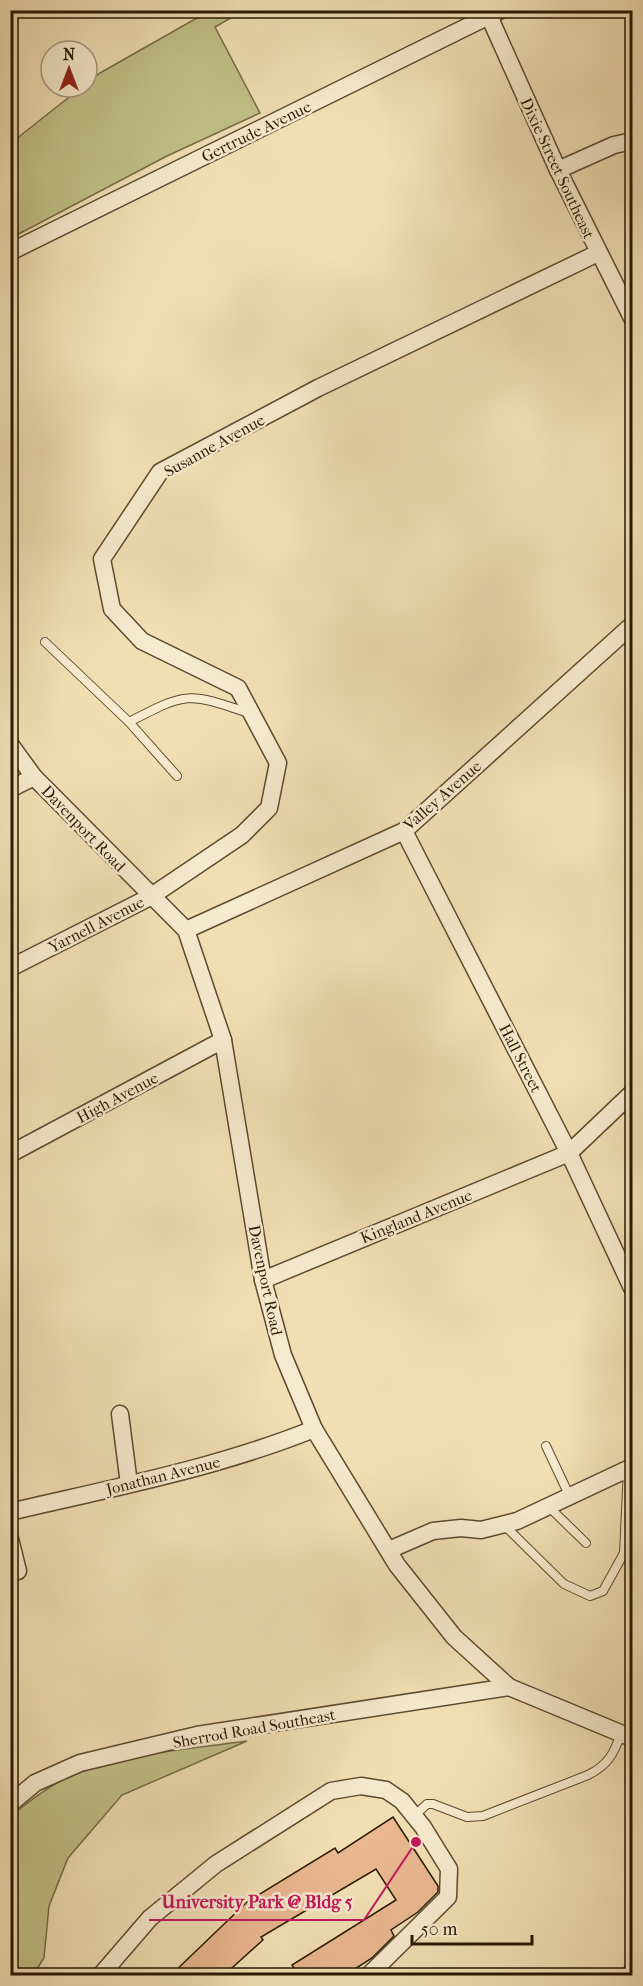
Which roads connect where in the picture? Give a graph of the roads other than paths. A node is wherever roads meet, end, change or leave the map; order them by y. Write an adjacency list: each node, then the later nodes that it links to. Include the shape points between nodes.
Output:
1 (495, 14): 3 (street, Dixie Street Southeast); 4 (street, Gertrude Avenue)
2 (633, 141): 3 (street, via 614,145)
3 (558, 170): 5 (street, Dixie Street Southeast)
4 (10, 252)
5 (598, 253): 6 (street, Dixie Street Southeast); 9 (street, Susanne Avenue, via 318,388 160,472 102,559 112,609 142,641 238,688)
6 (633, 318)
7 (633, 625): 15 (street, Valley Avenue)
8 (45, 642): 10 (lane)
9 (252, 714): 10 (lane, via 202,696 173,699); 16 (street, Susanne Avenue, via 278,763 269,808 242,835)
10 (129, 722): 12 (lane)
11 (10, 744): 13 (street, Davenport Road)
12 (177, 776)
13 (34, 777): 14 (street); 16 (street, Davenport Road)
14 (10, 789)
15 (404, 831): 17 (street, Valley Avenue); 21 (street, Hall Street)
16 (150, 897): 17 (street, Davenport Road); 18 (street, Yarnell Avenue)
17 (186, 930): 19 (street, Davenport Road)
18 (10, 968)
19 (223, 1040): 22 (street, High Avenue); 23 (street, Davenport Road)
20 (633, 1093): 21 (street)
21 (569, 1153): 23 (street, Kingland Avenue); 24 (street, Hall Street)
22 (10, 1154)
23 (263, 1280): 26 (street, Davenport Road, via 283,1355)
24 (633, 1288)
25 (120, 1414): 29 (street)
26 (314, 1429): 29 (street, Jonathan Avenue, via 277,1444); 36 (street, Davenport Road)
27 (546, 1446): 30 (lane)
28 (630, 1468): 30 (street); 33 (lane, via 624,1553 603,1591 590,1596 564,1584)
29 (129, 1484): 32 (street, Jonathan Avenue)
30 (570, 1497): 31 (street)
31 (549, 1507): 33 (street); 35 (lane)
32 (10, 1512)
33 (504, 1525): 36 (street, via 481,1530 433,1530)
34 (10, 1539): 37 (street)
35 (586, 1543)
36 (389, 1550): 38 (street, Davenport Road, via 454,1637)
37 (18, 1570)
38 (509, 1688): 39 (street, Davenport Road); 40 (street, Sherrod Road Southeast, via 197,1735 80,1763 35,1783)
39 (627, 1736): 41 (lane, via 603,1768 483,1816 467,1817 427,1804)
40 (10, 1803)
41 (414, 1816): 43 (street, via 386,1790 361,1786 331,1791 216,1864 150,1917); 44 (street, via 448,1869 448,1898)
42 (633, 1972): 45 (street)
43 (100, 1976)
44 (368, 1976)
45 (628, 1976)

